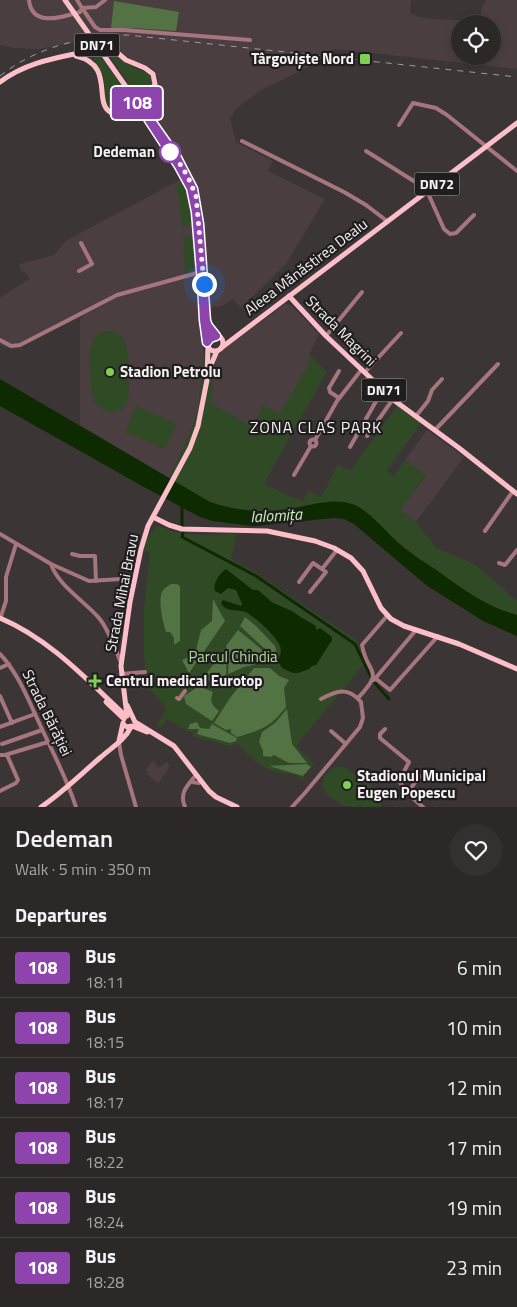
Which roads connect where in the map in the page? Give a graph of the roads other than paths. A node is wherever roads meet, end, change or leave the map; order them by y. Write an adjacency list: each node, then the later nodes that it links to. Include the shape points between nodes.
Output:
1 (29, 0): 5 (street, via 34,13 46,19 80,12)
2 (65, 0): 13 (main road, DN71, bridge)
3 (77, 0): 5 (street)
4 (105, 0): 5 (street, via 96,7)
5 (82, 8): 6 (street, via 94,27 100,30)
6 (250, 40)
7 (97, 50): 8 (main road); 10 (main road); 12 (main road, via 116,50 126,60 152,72 155,82)
8 (86, 52): 9 (main road); 10 (main road); 11 (main road, via 34,63)
9 (76, 56): 10 (main road); 11 (main road, via 35,65)
10 (91, 61): 15 (main road, via 101,79 104,106 113,113)
11 (0, 84)
12 (150, 94): 13 (main road); 14 (main road)
13 (132, 95): 14 (main road); 15 (main road, via 132,105)
14 (144, 112): 15 (main road); 27 (main road, via 191,188); 32 (main road, via 181,164 194,192 207,324)
15 (125, 113)
16 (517, 123): 19 (main road, Aleea Mănăstirea Dealu / DN72)
17 (399, 125): 19 (street, via 413,103 417,103 439,109)
18 (242, 141): 24 (street, Aleea Mănăstirea Dealu, via 344,192)
19 (486, 146): 21 (street); 22 (main road, Aleea Mănăstirea Dealu / DN72)
20 (366, 151): 22 (street)
21 (517, 171)
22 (428, 191): 23 (street, via 444,229 450,234 456,233); 24 (main road, Aleea Mănăstirea Dealu / DN72)
23 (474, 215)
24 (387, 221): 29 (main road, Aleea Mănăstirea Dealu / DN72)
25 (81, 243): 26 (street, via 92,264)
26 (80, 270)
27 (201, 272): 34 (street, via 117,295 20,345 11,346); 35 (main road, via 203,318)
28 (362, 292): 33 (street)
29 (289, 296): 30 (main road, Aleea Mănăstirea Dealu); 33 (main road, Strada Magrini / DN71)
30 (239, 333): 32 (main road, Aleea Mănăstirea Dealu); 36 (main road, Aleea Mănăstirea Dealu)
31 (401, 333): 39 (street)
32 (217, 336): 35 (main road, via 210,338); 36 (main road, via 222,341)
33 (326, 336): 39 (main road, Strada Magrini / DN71)
34 (0, 340)
35 (208, 343): 36 (main road, via 210,349); 41 (main road)
36 (219, 349): 41 (main road)
37 (498, 364): 46 (street)
38 (339, 371): 43 (street, via 329,388)
39 (364, 371): 42 (main road, Strada Magrini / DN71); 43 (street)
40 (442, 379): 45 (street)
41 (207, 380): 51 (main road, via 190,448)
42 (383, 389): 44 (main road, Strada Magrini / DN71); 48 (street)
43 (339, 398): 49 (street, via 315,440 316,444 311,446)
44 (393, 399): 45 (main road, Strada Magrini / DN71); 47 (street)
45 (416, 416): 46 (main road, Strada Magrini / DN71)
46 (435, 430): 50 (main road, Strada Magrini / DN71)
47 (367, 436)
48 (350, 447)
49 (294, 475)
50 (515, 492): 52 (street)
51 (155, 518): 55 (main road, via 192,530 276,532); 66 (main road, Strada Mihai Bravu, via 148,526 141,549)
52 (485, 531)
53 (0, 534): 54 (street)
54 (16, 544): 59 (street); 61 (street)
55 (338, 550): 60 (street); 67 (main road, via 363,571)
56 (517, 550): 58 (street, via 504,565)
57 (72, 554): 63 (street, via 95,556)
58 (500, 562)
59 (51, 564): 63 (street); 72 (street, via 69,590 101,620)
60 (322, 569): 64 (street, via 313,563); 65 (street, via 326,572)
61 (6, 577): 62 (street); 68 (street, via 6,600)
62 (0, 581)
63 (96, 581): 66 (street, via 121,579)
64 (299, 582)
65 (310, 592)
66 (130, 602): 72 (main road, Strada Mihai Bravu)
67 (387, 616): 69 (main road); 78 (street, via 362,645)
68 (0, 619): 85 (main road, via 48,645)
69 (416, 630): 70 (main road); 78 (street)
70 (438, 636): 75 (main road); 78 (street, via 392,689 388,690)
71 (0, 654): 73 (street, Strada Bărăției)
72 (121, 657): 77 (main road, Strada Mihai Bravu)
73 (9, 664): 74 (street); 86 (street, Strada Bărăției)
74 (0, 668)
75 (517, 669)
76 (145, 672): 77 (street)
77 (121, 674): 84 (main road, Strada Mihai Bravu)
78 (374, 680): 82 (street)
79 (184, 691): 81 (street)
80 (0, 696): 88 (street)
81 (177, 698)
82 (358, 698): 83 (street, via 338,691); 96 (street, via 363,707 363,721)
83 (321, 699)
84 (126, 703): 85 (main road); 87 (main road, Strada Mihai Bravu)
85 (115, 708): 87 (main road)
86 (35, 714): 88 (street); 91 (street, Strada Bărăției)
87 (129, 721): 93 (main road); 102 (main road, via 176,751); 102 (main road, via 174,746)
88 (12, 723): 89 (street)
89 (0, 727)
90 (385, 729): 105 (street, via 380,738 409,762 399,780)
91 (42, 730): 94 (street, Strada Bărăției); 95 (street)
92 (331, 731): 96 (street)
93 (119, 741): 97 (main road); 100 (street)
94 (48, 742): 99 (street); 103 (street, Strada Bărăției)
95 (2, 744)
96 (346, 744): 112 (street)
97 (113, 747): 100 (street); 103 (main road)
98 (0, 755): 99 (street)
99 (7, 755): 104 (street, via 18,780)
100 (121, 755): 108 (street)
101 (420, 776): 105 (street)
102 (194, 778): 109 (street, via 182,797); 110 (main road, via 213,796); 111 (main road)
103 (69, 785): 106 (main road); 107 (street, Strada Bărăției)
104 (0, 791)
105 (407, 792): 113 (street)
106 (41, 807)
107 (76, 807)
108 (136, 807)
109 (185, 807)
110 (233, 807)
111 (237, 807)
112 (292, 807)
113 (423, 807)

